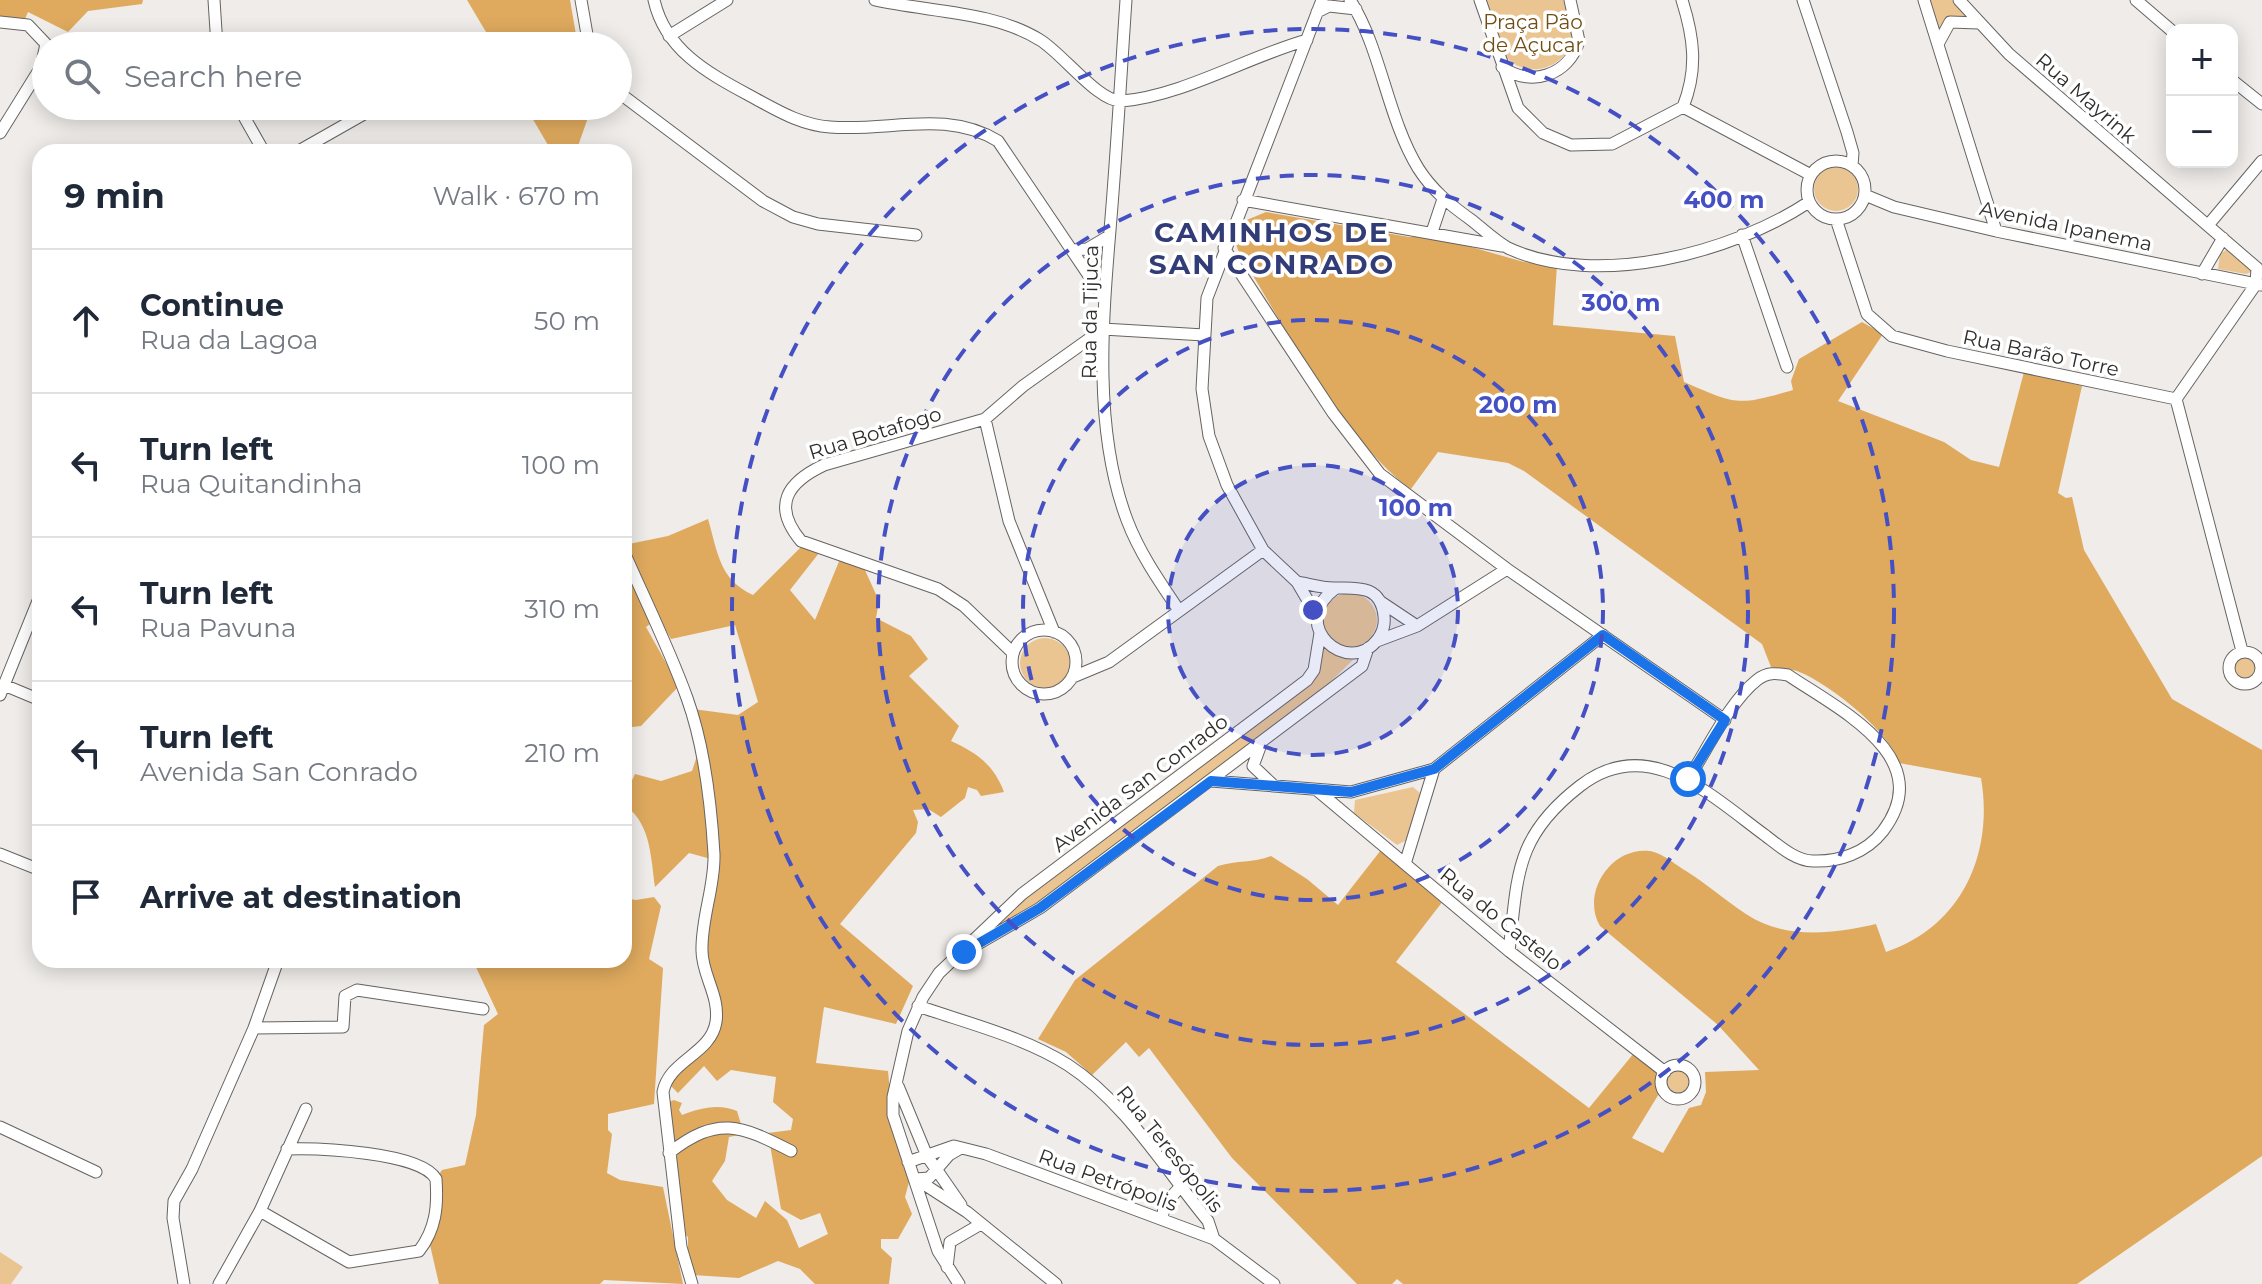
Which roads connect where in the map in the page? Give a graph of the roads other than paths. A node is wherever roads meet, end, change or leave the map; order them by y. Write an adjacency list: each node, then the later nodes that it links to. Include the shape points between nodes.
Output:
1 (214, 0): 21 (street)
2 (581, 0): 22 (street)
3 (654, 0): 23 (street)
4 (727, 0): 23 (street)
5 (875, 0): 14 (street)
6 (1126, 0): 29 (street, Rua da Tijuca)
7 (1480, 0): 26 (street)
8 (1570, 0): 26 (street, via 1579,41 1566,65 1537,78)
9 (1682, 0): 32 (street, via 1692,31 1694,67)
10 (1803, 0): 39 (street, via 1847,132)
11 (1924, 0): 25 (street)
12 (1959, 0): 18 (street, Rua Mayrink)
13 (2136, 0): 19 (street)
14 (897, 2): 29 (street, via 1015,28 1040,39 1099,93)
15 (1353, 5): 16 (street); 42 (street, via 1407,147)
16 (1320, 6): 24 (street)
17 (0, 22): 20 (street, via 28,25)
18 (1979, 23): 25 (street, via 1950,22); 47 (street, Rua Mayrink)
19 (2166, 26)
20 (35, 32)
21 (216, 32)
22 (587, 32)
23 (669, 36): 57 (street, via 700,68 795,120 859,128 949,123 977,128 998,141)
24 (1307, 40): 29 (street, via 1174,89); 43 (street)
25 (1938, 44): 48 (street)
26 (1502, 67): 32 (street, via 1527,121 1571,145 1612,144)
27 (32, 80): 35 (street)
28 (2238, 85): 31 (street)
29 (1119, 102): 52 (street, Rua da Tijuca)
30 (632, 103): 50 (street, via 763,201 793,217)
31 (2262, 104)
32 (1683, 107): 40 (street)
33 (246, 120): 36 (street)
34 (353, 120): 37 (street)
35 (0, 133)
36 (259, 144)
37 (311, 144)
38 (2262, 161): 47 (street)
39 (1852, 165): 40 (street, via 1834,161); 41 (street, via 1863,178)
40 (1811, 175): 44 (street)
41 (1865, 195): 46 (street, via 1852,215); 48 (street, Avenida Ipanema)
42 (1443, 199): 45 (street); 49 (street)
43 (1243, 200): 49 (street); 56 (street)
44 (1809, 202): 46 (street, via 1820,214); 51 (street, via 1782,220)
45 (1460, 212): 53 (street); 55 (street)
46 (1836, 219): 64 (street, Rua Barão Torre, via 1862,303 1892,336)
47 (2209, 224): 54 (street, Rua Mayrink)
48 (1996, 231): 58 (street, Avenida Ipanema)
49 (1432, 232): 53 (street)
50 (916, 235)
51 (1742, 235): 55 (street, via 1619,267 1547,260); 63 (street)
52 (1109, 236): 57 (street, via 1087,249); 60 (street, Rua da Tijuca)
53 (1450, 236): 55 (street)
54 (2223, 238): 58 (street); 59 (street, Rua Mayrink, via 2257,268)
55 (1507, 247)
56 (1224, 248): 62 (street, via 1207,298); 67 (street, via 1333,413 1380,474)
57 (1073, 250): 60 (street)
58 (2202, 274): 59 (street, Avenida Ipanema)
59 (2259, 285): 64 (street)
60 (1104, 298): 61 (street, Rua da Tijuca)
61 (1103, 329): 62 (street); 65 (street, Rua Botafogo); 72 (street, Rua da Tijuca, via 1117,484 1143,553)
62 (1204, 335): 66 (street, via 1202,389 1209,436 1227,485)
63 (1787, 367)
64 (2176, 399): 80 (street)
65 (985, 419): 76 (street, via 1009,521); 81 (street, Rua Botafogo, via 824,465 800,476 787,492 785,507 790,528 801,541 938,589)
66 (1263, 550): 69 (street); 72 (street)
67 (1507, 569): 75 (street); 78 (street)
68 (632, 571): 109 (street, via 687,700 710,807 714,855 702,955 717,1020 711,1036 665,1082)
69 (1297, 582): 70 (street); 74 (street)
70 (1336, 588): 71 (street, via 1359,586); 74 (street, via 1326,595)
71 (1378, 599): 75 (street); 79 (street, via 1385,620)
72 (1178, 609): 83 (street, via 1109,662)
73 (32, 616): 84 (street)
74 (1317, 616): 77 (street)
75 (1417, 626): 79 (street)
76 (1054, 632): 81 (street, via 1032,632); 83 (street, via 1064,637 1075,655)
77 (1320, 633): 79 (street, via 1335,650 1358,653); 97 (street, Avenida San Conrado, via 1314,670 1307,680 1022,894)
78 (1603, 635): 86 (street); 88 (street)
79 (1372, 644): 87 (street, Avenida San Conrado, via 1362,666)
80 (2242, 651): 82 (street, via 2255,654); 82 (street, via 2230,661 2236,682 2248,684)
81 (1013, 653): 83 (street, via 1013,674 1037,694 1058,692)
82 (2262, 669)
83 (1073, 677)
84 (2, 690): 85 (street)
85 (32, 698)
86 (1725, 720): 89 (street); 89 (street, via 1757,680 1772,673 1788,675 1883,744 1896,766 1893,815 1869,845 1837,861 1808,861 1786,851)
87 (1263, 741): 90 (street, Avenida San Conrado); 91 (street, via 1253,766)
88 (1434, 769): 92 (street, via 1351,792); 94 (street)
89 (1688, 779): 96 (street, via 1623,763 1577,788 1539,825 1523,853)
90 (1211, 781): 91 (street); 97 (street, Avenida San Conrado, via 1040,908)
91 (1276, 786): 92 (street)
92 (1318, 791): 94 (street, Rua do Castelo)
93 (0, 854): 95 (street)
94 (1405, 864): 96 (street, Rua do Castelo)
95 (32, 867)
96 (1509, 951): 102 (street, Rua do Castelo)
97 (964, 952): 99 (street, Avenida San Conrado, via 939,973)
98 (275, 968): 101 (street)
99 (918, 1006): 103 (street, Avenida San Conrado); 115 (street, Rua Teresópolis, via 1007,1037 1070,1067 1112,1104)
100 (483, 1009): 101 (street, via 357,990 345,996 343,1027)
101 (254, 1028): 124 (street, via 172,1208)
102 (1665, 1072)
103 (898, 1086): 110 (street); 111 (street, Avenida San Conrado, via 893,1115)
104 (306, 1109): 107 (street)
105 (0, 1127): 113 (street)
106 (962, 1147): 110 (street); 112 (street); 118 (street, Rua Petrópolis)
107 (287, 1149): 116 (street); 116 (street, via 321,1148 423,1165 436,1179 430,1238 419,1251 349,1262)
108 (791, 1151): 109 (street, via 746,1128 718,1126)
109 (669, 1153): 126 (street, via 681,1247)
110 (927, 1156): 111 (street); 112 (street)
111 (908, 1162): 114 (street, Avenida San Conrado)
112 (937, 1170): 114 (street, via 929,1178); 117 (street)
113 (96, 1172)
114 (916, 1179): 117 (street); 120 (street, Avenida San Conrado)
115 (1180, 1187): 118 (street, via 1165,1204); 121 (street, Rua Teresópolis, via 1208,1221)
116 (260, 1211): 125 (street)
117 (967, 1212): 119 (street)
118 (1162, 1218): 121 (street, Rua Petrópolis)
119 (981, 1224): 122 (street); 128 (street)
120 (933, 1237): 122 (street); 123 (street, Avenida San Conrado)
121 (1214, 1239): 129 (street, Rua Petrópolis)
122 (950, 1242): 123 (street)
123 (946, 1267): 127 (street, Avenida San Conrado)
124 (184, 1284)
125 (219, 1284)
126 (692, 1284)
127 (959, 1284)
128 (1056, 1284)
129 (1274, 1284)

